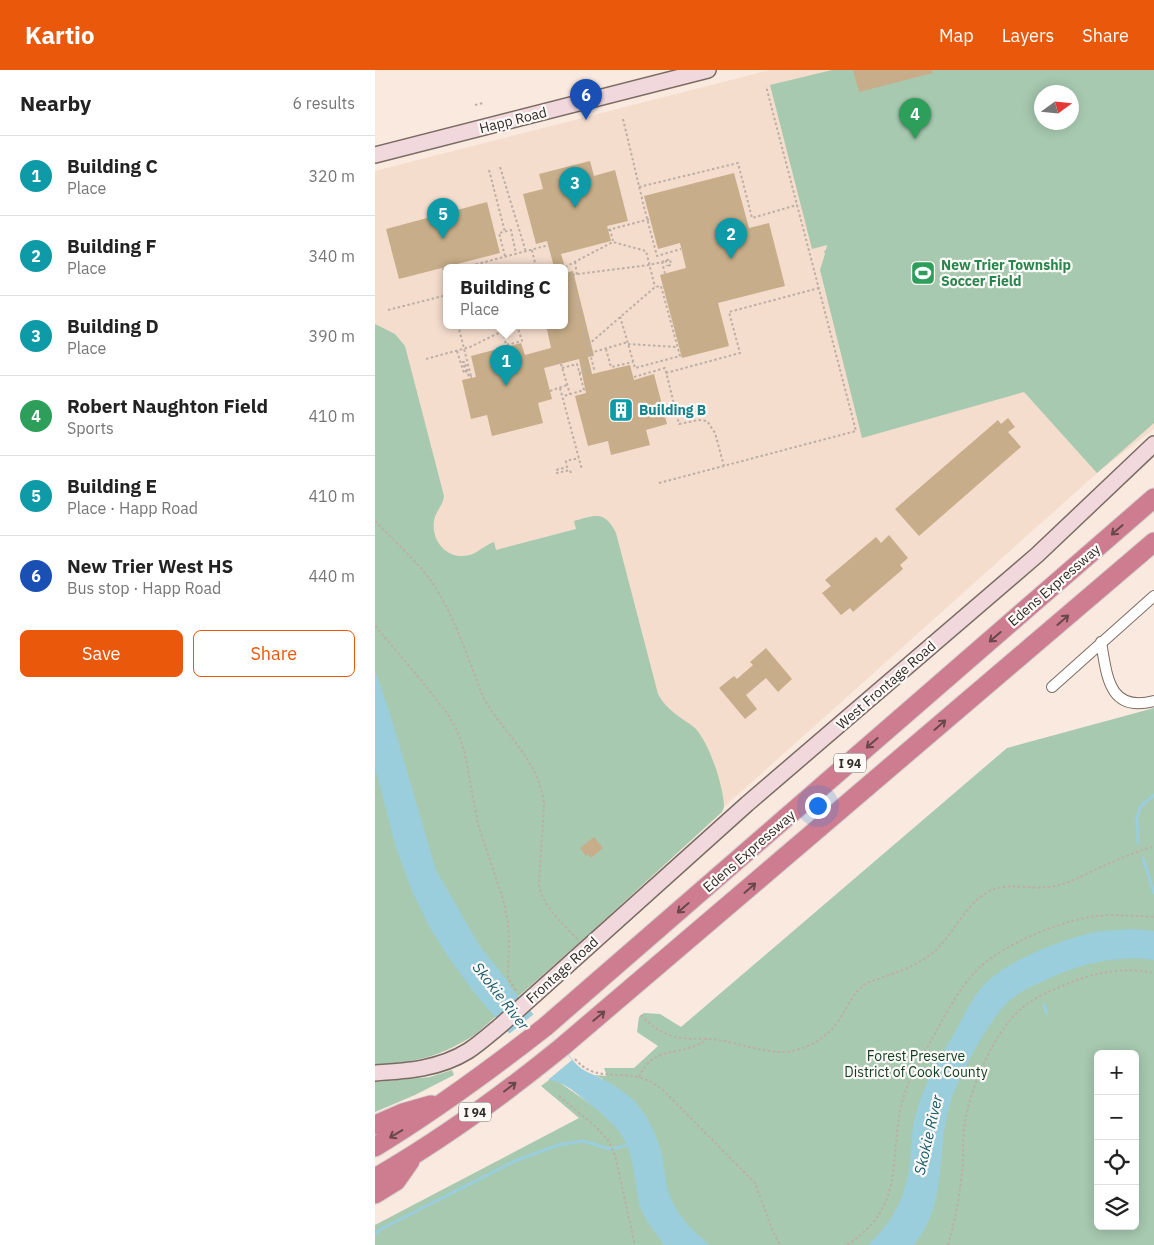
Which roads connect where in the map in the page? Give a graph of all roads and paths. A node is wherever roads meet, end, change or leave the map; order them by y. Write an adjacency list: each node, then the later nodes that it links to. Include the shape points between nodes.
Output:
1 (709, 70): 6 (street, Happ Road)
2 (766, 86): 10 (path)
3 (483, 103): 4 (path)
4 (475, 105)
5 (623, 119): 9 (path)
6 (375, 155)
7 (500, 166): 17 (path)
8 (489, 170): 12 (path)
9 (639, 187): 10 (path, via 737,163 752,218); 11 (path)
10 (797, 205): 30 (path)
11 (649, 219): 13 (path, via 609,230); 19 (path, via 657,256)
12 (505, 232): 18 (path, via 511,230); 20 (path, via 499,233)
13 (613, 242): 21 (path); 25 (path, via 645,251)
14 (549, 246): 16 (path)
15 (681, 249): 19 (path)
16 (532, 250): 17 (path); 24 (path)
17 (526, 252): 18 (path)
18 (516, 254): 20 (path)
19 (664, 254): 22 (path, bridge, via 667,266 671,265 670,259)
20 (505, 257): 23 (path)
21 (575, 262): 26 (path); 27 (path)
22 (661, 262): 25 (path); 28 (path)
23 (478, 264)
24 (535, 264)
25 (649, 265): 27 (path); 29 (path)
26 (568, 266)
27 (577, 274): 38 (path, via 570,275)
28 (665, 274)
29 (655, 287): 33 (path); 39 (path, via 661,286)
30 (819, 288): 49 (path, via 729,312 741,353); 58 (path, via 856,431)
31 (443, 296): 32 (path)
32 (388, 310)
33 (620, 316): 37 (path); 38 (path)
34 (459, 329): 41 (path)
35 (518, 329): 36 (path, via 522,341 507,345)
36 (503, 330): 41 (path)
37 (628, 343): 39 (path); 40 (path); 45 (path)
38 (588, 345): 43 (path)
39 (677, 347): 45 (path, via 679,356 635,368)
40 (605, 348): 43 (path); 45 (path, via 611,367)
41 (464, 349): 42 (path); 42 (path, via 472,377 469,377 465,362 464,373)
42 (457, 351): 44 (path)
43 (590, 353): 48 (path, via 594,369)
44 (426, 359)
45 (633, 362)
46 (561, 364): 47 (path)
47 (562, 368): 48 (path, via 577,364); 51 (path)
48 (579, 373): 54 (path, via 584,390)
49 (666, 373): 50 (path, via 665,368); 58 (path, via 679,424 707,421 715,432)
50 (633, 377)
51 (567, 385): 52 (path); 54 (path)
52 (560, 388): 53 (path); 55 (path)
53 (550, 391)
54 (570, 394): 55 (path)
55 (563, 396): 57 (path)
56 (1154, 444): 72 (street, West Frontage Road, via 1037,555 747,804)
57 (579, 458): 59 (path); 60 (path, via 566,461 567,467 556,470 557,473 570,470)
58 (724, 466): 61 (path)
59 (582, 470)
60 (571, 473)
61 (659, 483)
62 (1154, 498): 82 (highway, Edens Expressway / I 94, one-way to 82, via 545,1027)
63 (375, 521): 73 (path, via 436,589 448,610 486,703 517,743 537,778 544,805 540,893)
64 (1154, 542): 78 (highway, Edens Expressway / I 94, one-way to 64)
65 (1154, 596): 67 (street)
66 (375, 626): 75 (path, via 447,713 457,730 465,754 480,832 508,922 509,978)
67 (1101, 642): 68 (street); 69 (street, via 1113,690 1127,702)
68 (1052, 687)
69 (1154, 702)
70 (1154, 846): 77 (path, via 1062,885 1045,888 1009,886 991,890 972,905 938,949 913,966 861,986 835,1026 825,1036 804,1047 777,1051)
71 (1154, 917): 90 (path, via 1098,916 1058,925 1005,949 978,969 945,1014 907,1087 898,1120 892,1186 887,1202 868,1228)
72 (616, 923): 75 (street, Frontage Road)
73 (577, 939)
74 (1154, 973): 91 (path, via 1121,970 1073,982 1021,1008 1001,1032 977,1078 964,1122 961,1178)
75 (522, 999): 79 (street, Frontage Road, via 501,1025 468,1051 449,1061 428,1068)
76 (641, 1015): 77 (path, via 654,1027 674,1037)
77 (708, 1039): 80 (path, via 695,1047 657,1055 643,1067)
78 (568, 1053): 80 (path, via 580,1066 592,1072); 85 (highway, Edens Expressway / I 94, one-way to 78, via 537,1067)
79 (375, 1074)
80 (639, 1077): 89 (path, via 663,1089 747,1173 759,1192)
81 (559, 1096): 88 (path, via 608,1140 615,1155)
82 (444, 1101): 83 (highway); 84 (highway, Edens Expressway / I 94, one-way to 84)
83 (375, 1125)
84 (375, 1147)
85 (413, 1156): 86 (highway, Edens Expressway / I 94); 87 (highway, via 396,1181)
86 (375, 1178)
87 (375, 1194)
88 (635, 1245)
89 (780, 1245)
90 (847, 1245)
91 (948, 1245)

